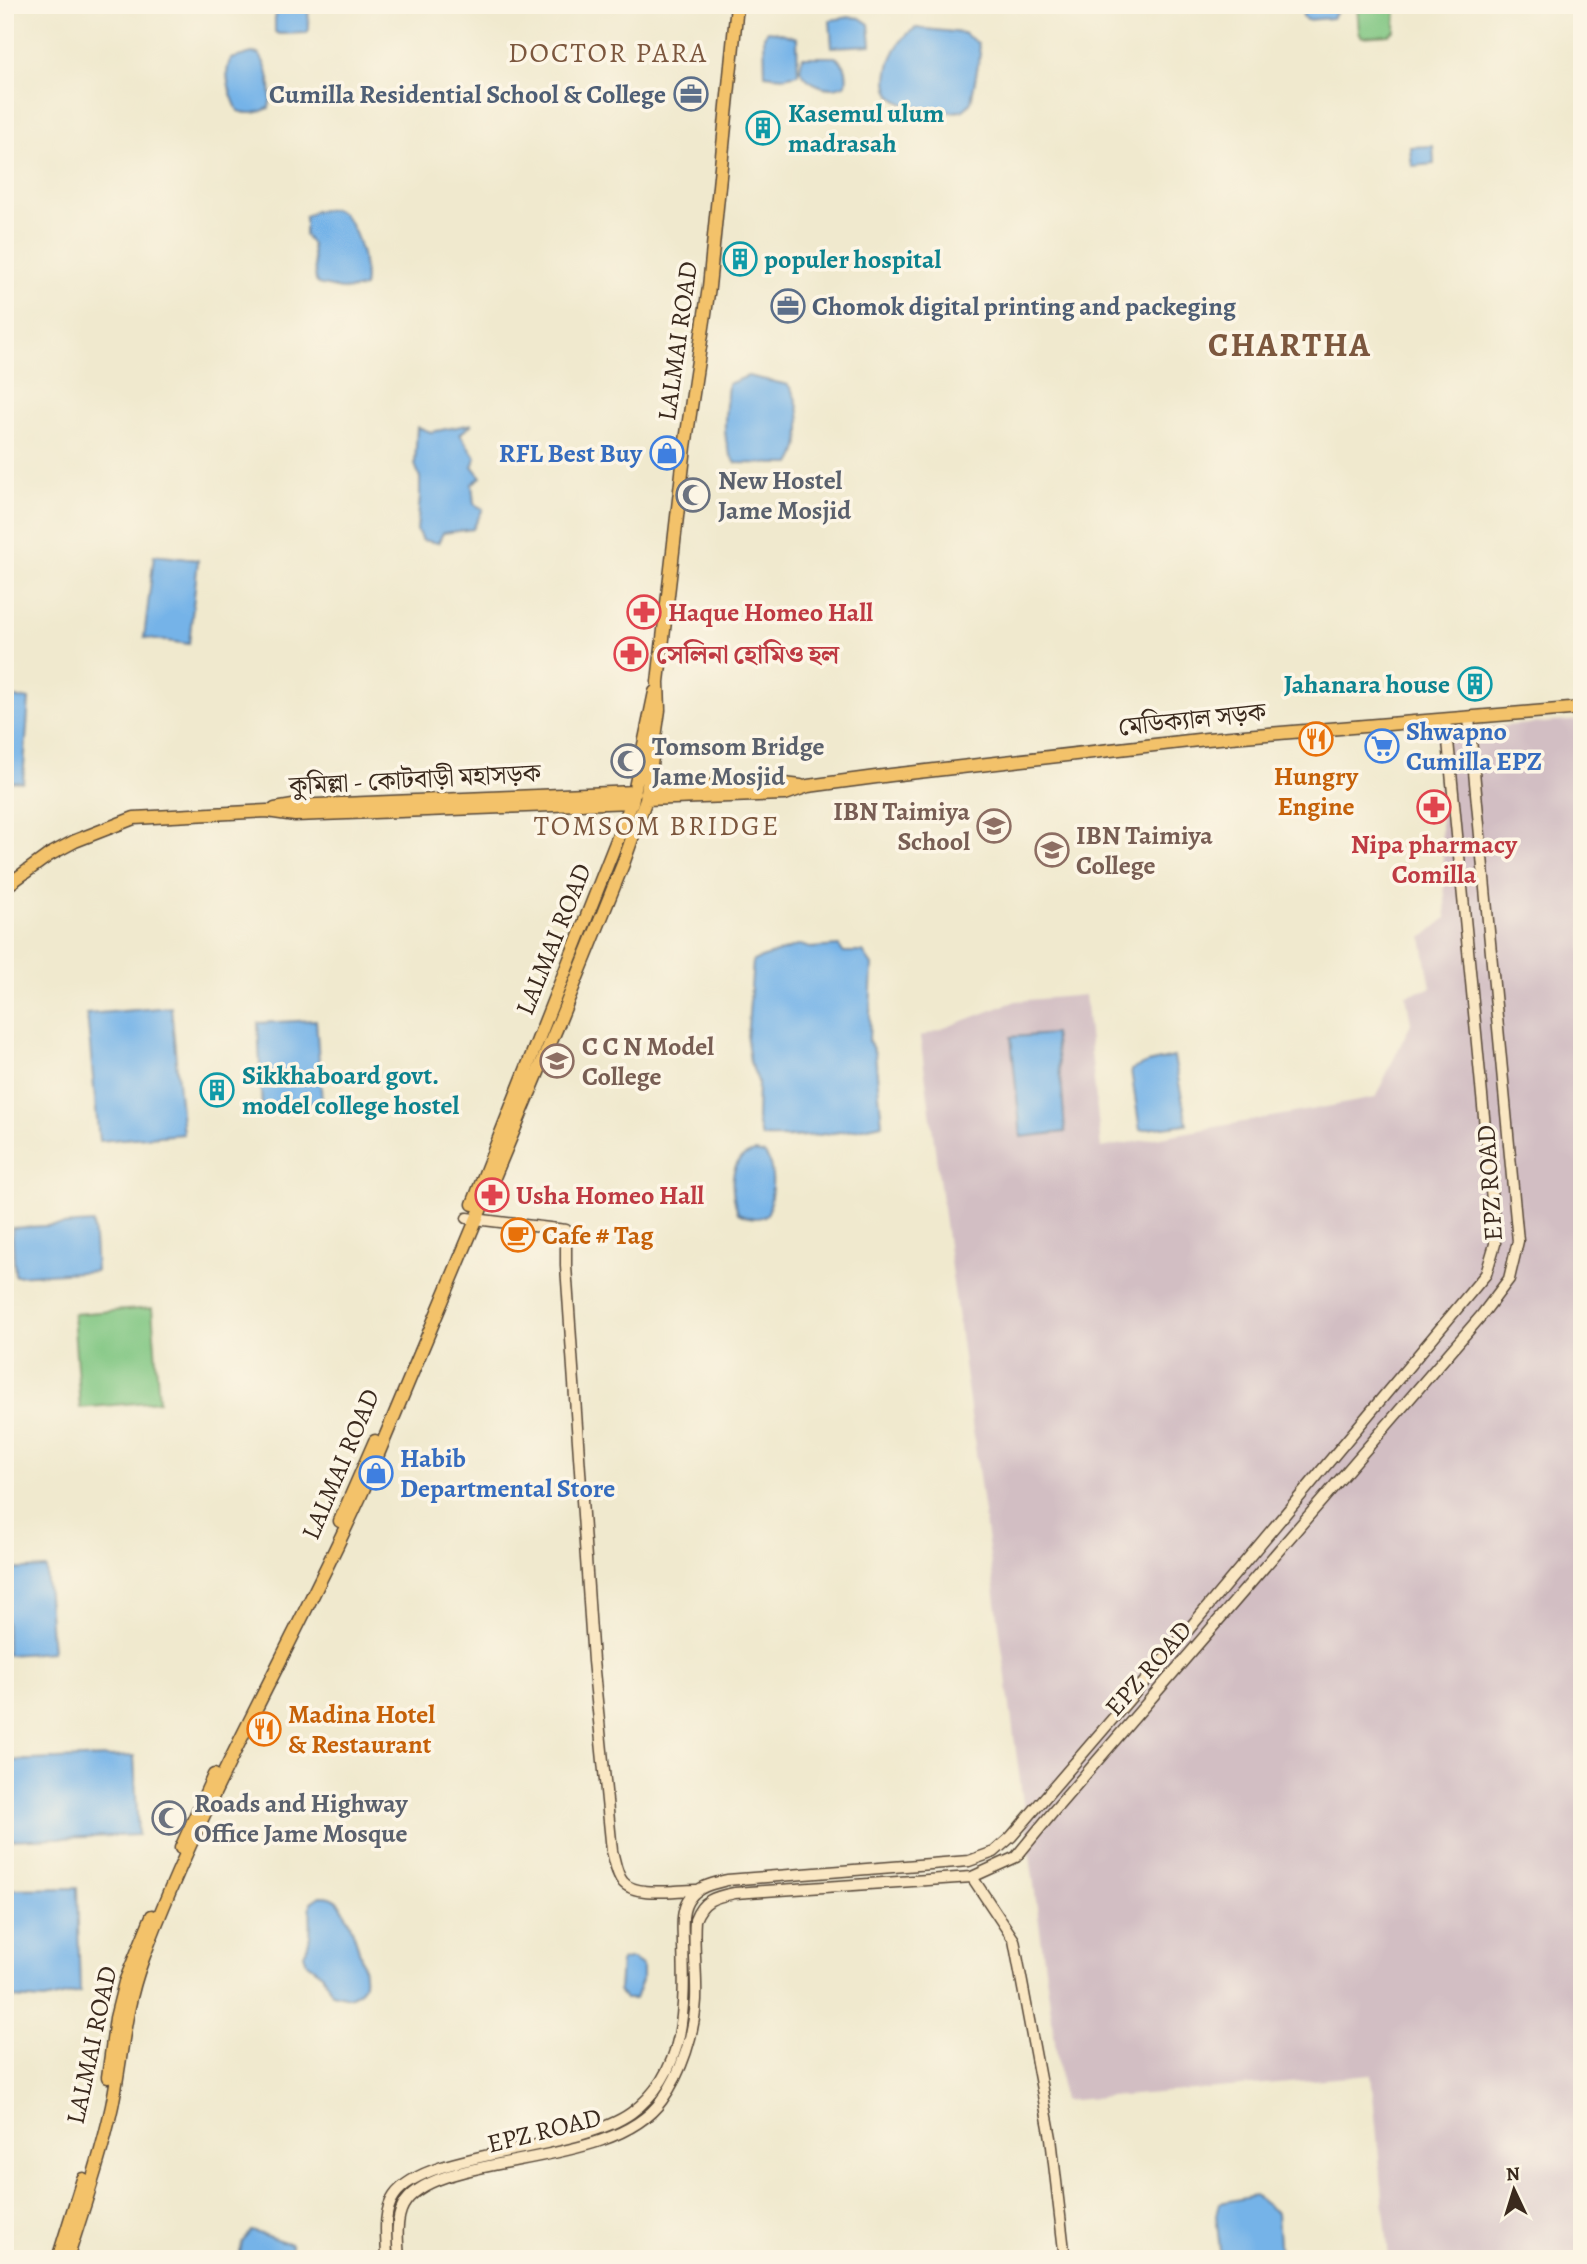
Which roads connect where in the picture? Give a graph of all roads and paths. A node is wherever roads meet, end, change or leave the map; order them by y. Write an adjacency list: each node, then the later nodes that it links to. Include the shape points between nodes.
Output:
1 (737, 5): 5 (main road, LALMAI ROAD, via 709,287)
2 (1582, 708): 3 (main road, মেডিক্যাল সড়ক)
3 (1469, 718): 4 (main road, মেডিক্যাল সড়ক); 9 (main road, EPZ ROAD, via 1518,1241 1509,1279 1021,1852)
4 (1446, 720): 5 (main road, মেডিক্যাল সড়ক, via 1208,739 891,775 808,786 785,794); 10 (main road, EPZ ROAD, via 1494,1221 1495,1244 1486,1274 1158,1666 994,1852 969,1861 727,1880)
5 (640, 795): 6 (main road, কুমিল্লা - কোটবাড়ী মহাসড়ক, via 295,815 268,811 134,818 75,841); 7 (main road, LALMAI ROAD)
6 (5, 887)
7 (471, 1219): 8 (main road, LALMAI ROAD); 10 (main road, via 566,1230 586,1578 612,1851 624,1884 635,1890)
8 (295, 1623): 11 (main road, LALMAI ROAD, via 195,1814 138,1947 116,2018 104,2104); 12 (main road, LALMAI ROAD, via 142,1960 128,2000 112,2106)
9 (971, 1878): 14 (main road, EPZ ROAD, via 735,1892 713,1898 699,1908 695,1920 696,2001 689,2040 671,2084 651,2113 617,2136 451,2176 411,2195 399,2219); 15 (main road, via 1014,1940 1051,2138)
10 (699, 1890): 13 (main road, EPZ ROAD, via 689,1898 683,1923 682,2025 674,2056 648,2100 608,2127 586,2135 438,2169 403,2186 390,2205)
11 (58, 2259)
12 (67, 2259)
13 (387, 2259)
14 (399, 2259)
15 (1065, 2259)

